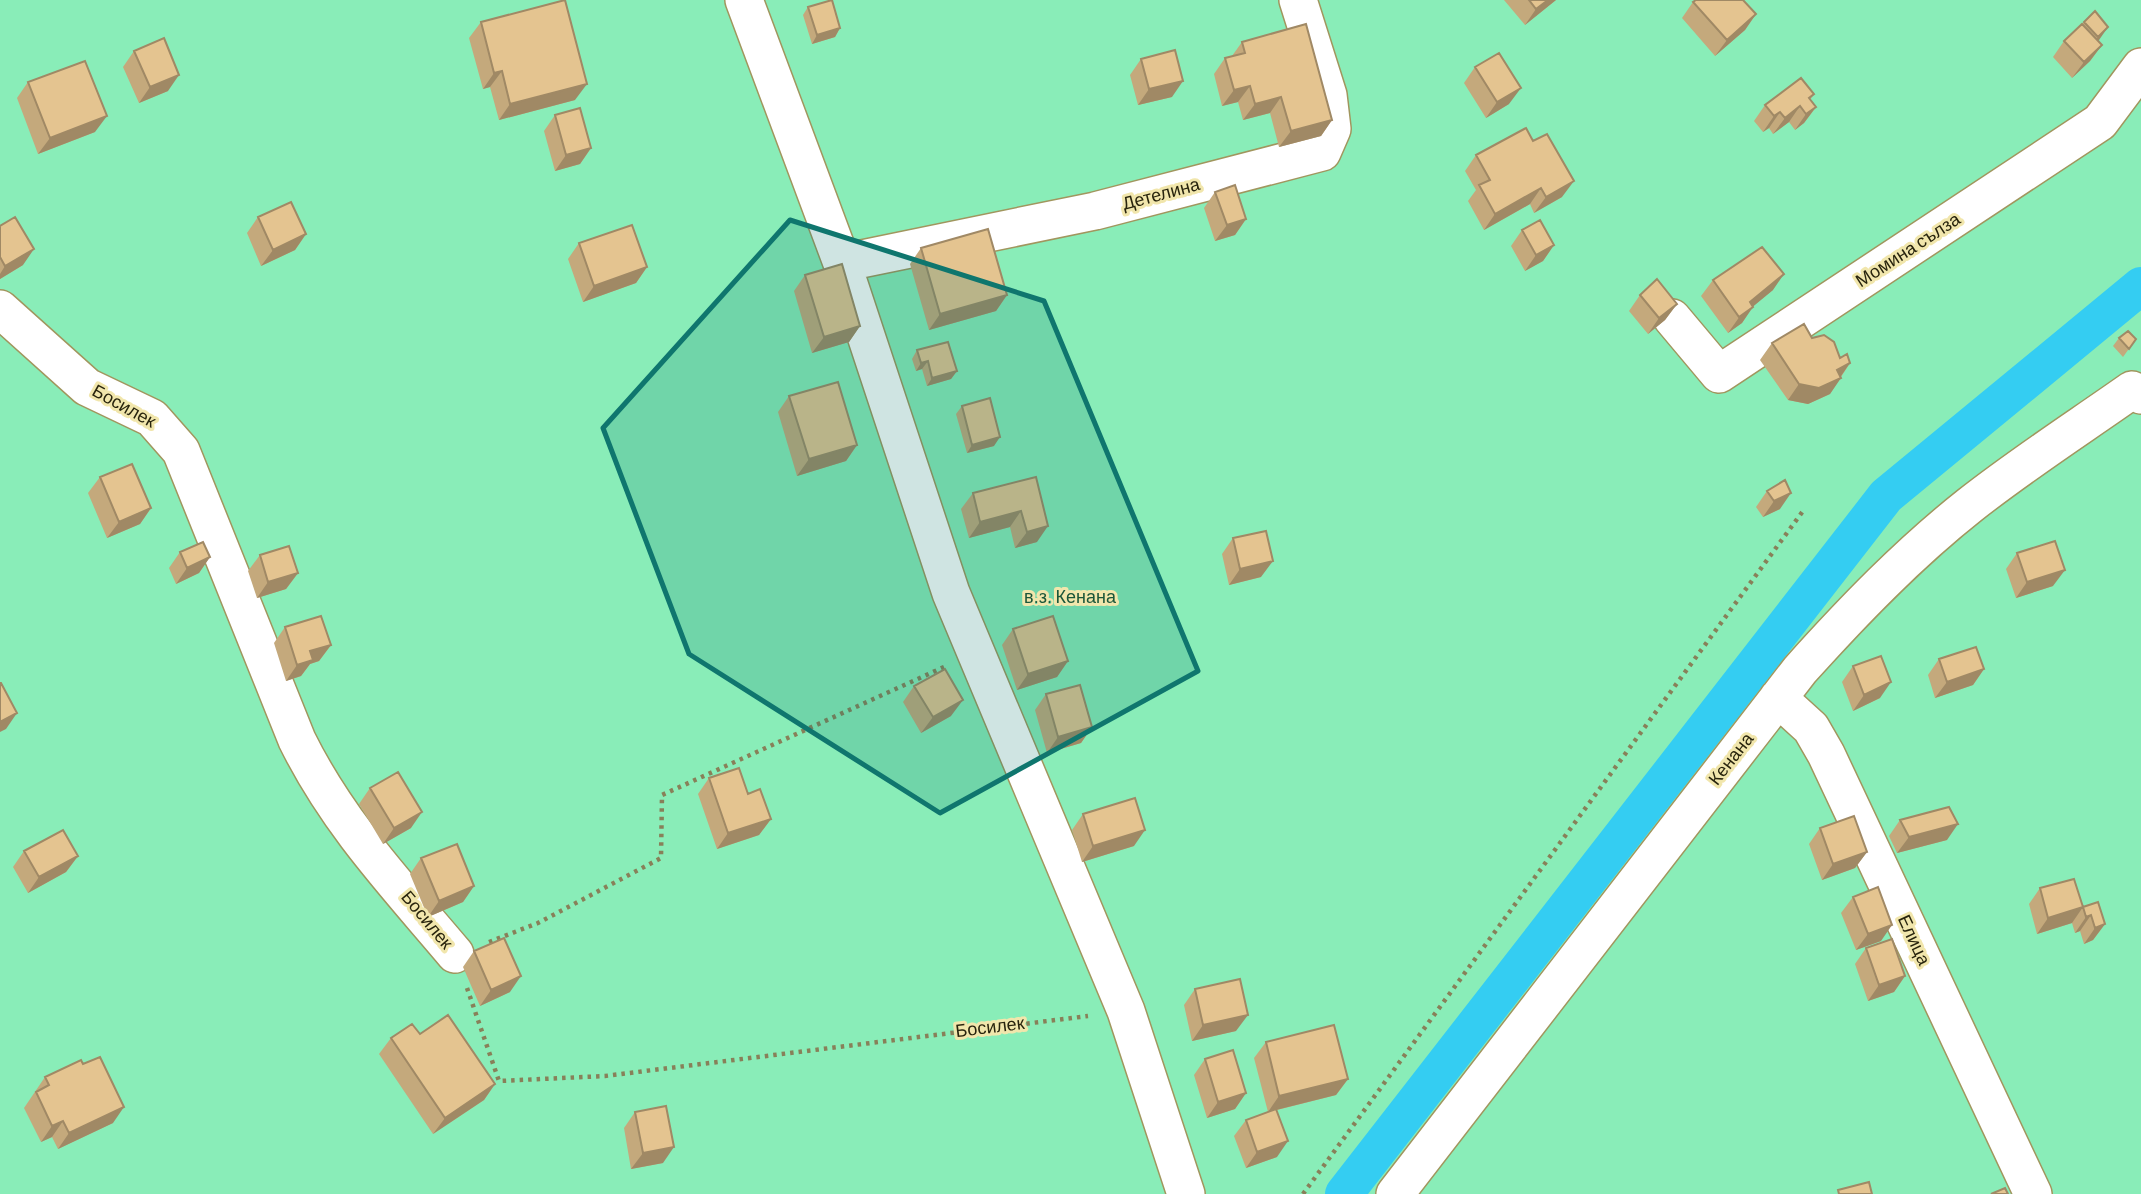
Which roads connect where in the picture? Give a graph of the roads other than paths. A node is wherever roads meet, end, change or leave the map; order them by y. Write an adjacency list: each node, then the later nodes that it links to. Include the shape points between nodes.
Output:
1 (744, 0): 4 (street)
2 (1298, 0): 4 (street, Детелина, via 1328,95 1332,129 1322,152 1095,211)
3 (2141, 67): 6 (street, Момина сълза, via 2100,122 1719,374)
4 (842, 264): 10 (street, via 951,593 1126,1011)
5 (0, 309): 9 (street, Босилек, via 88,387 152,418 181,451 317,780 338,814)
6 (1672, 318)
7 (2136, 393): 8 (street, Кенана, via 1970,505 1924,544 1849,617)
8 (1778, 698): 11 (street, Кенана); 12 (street, Елица, via 1811,728 1826,754)
9 (455, 954)
10 (1186, 1194)
11 (1395, 1194)
12 (2033, 1194)

